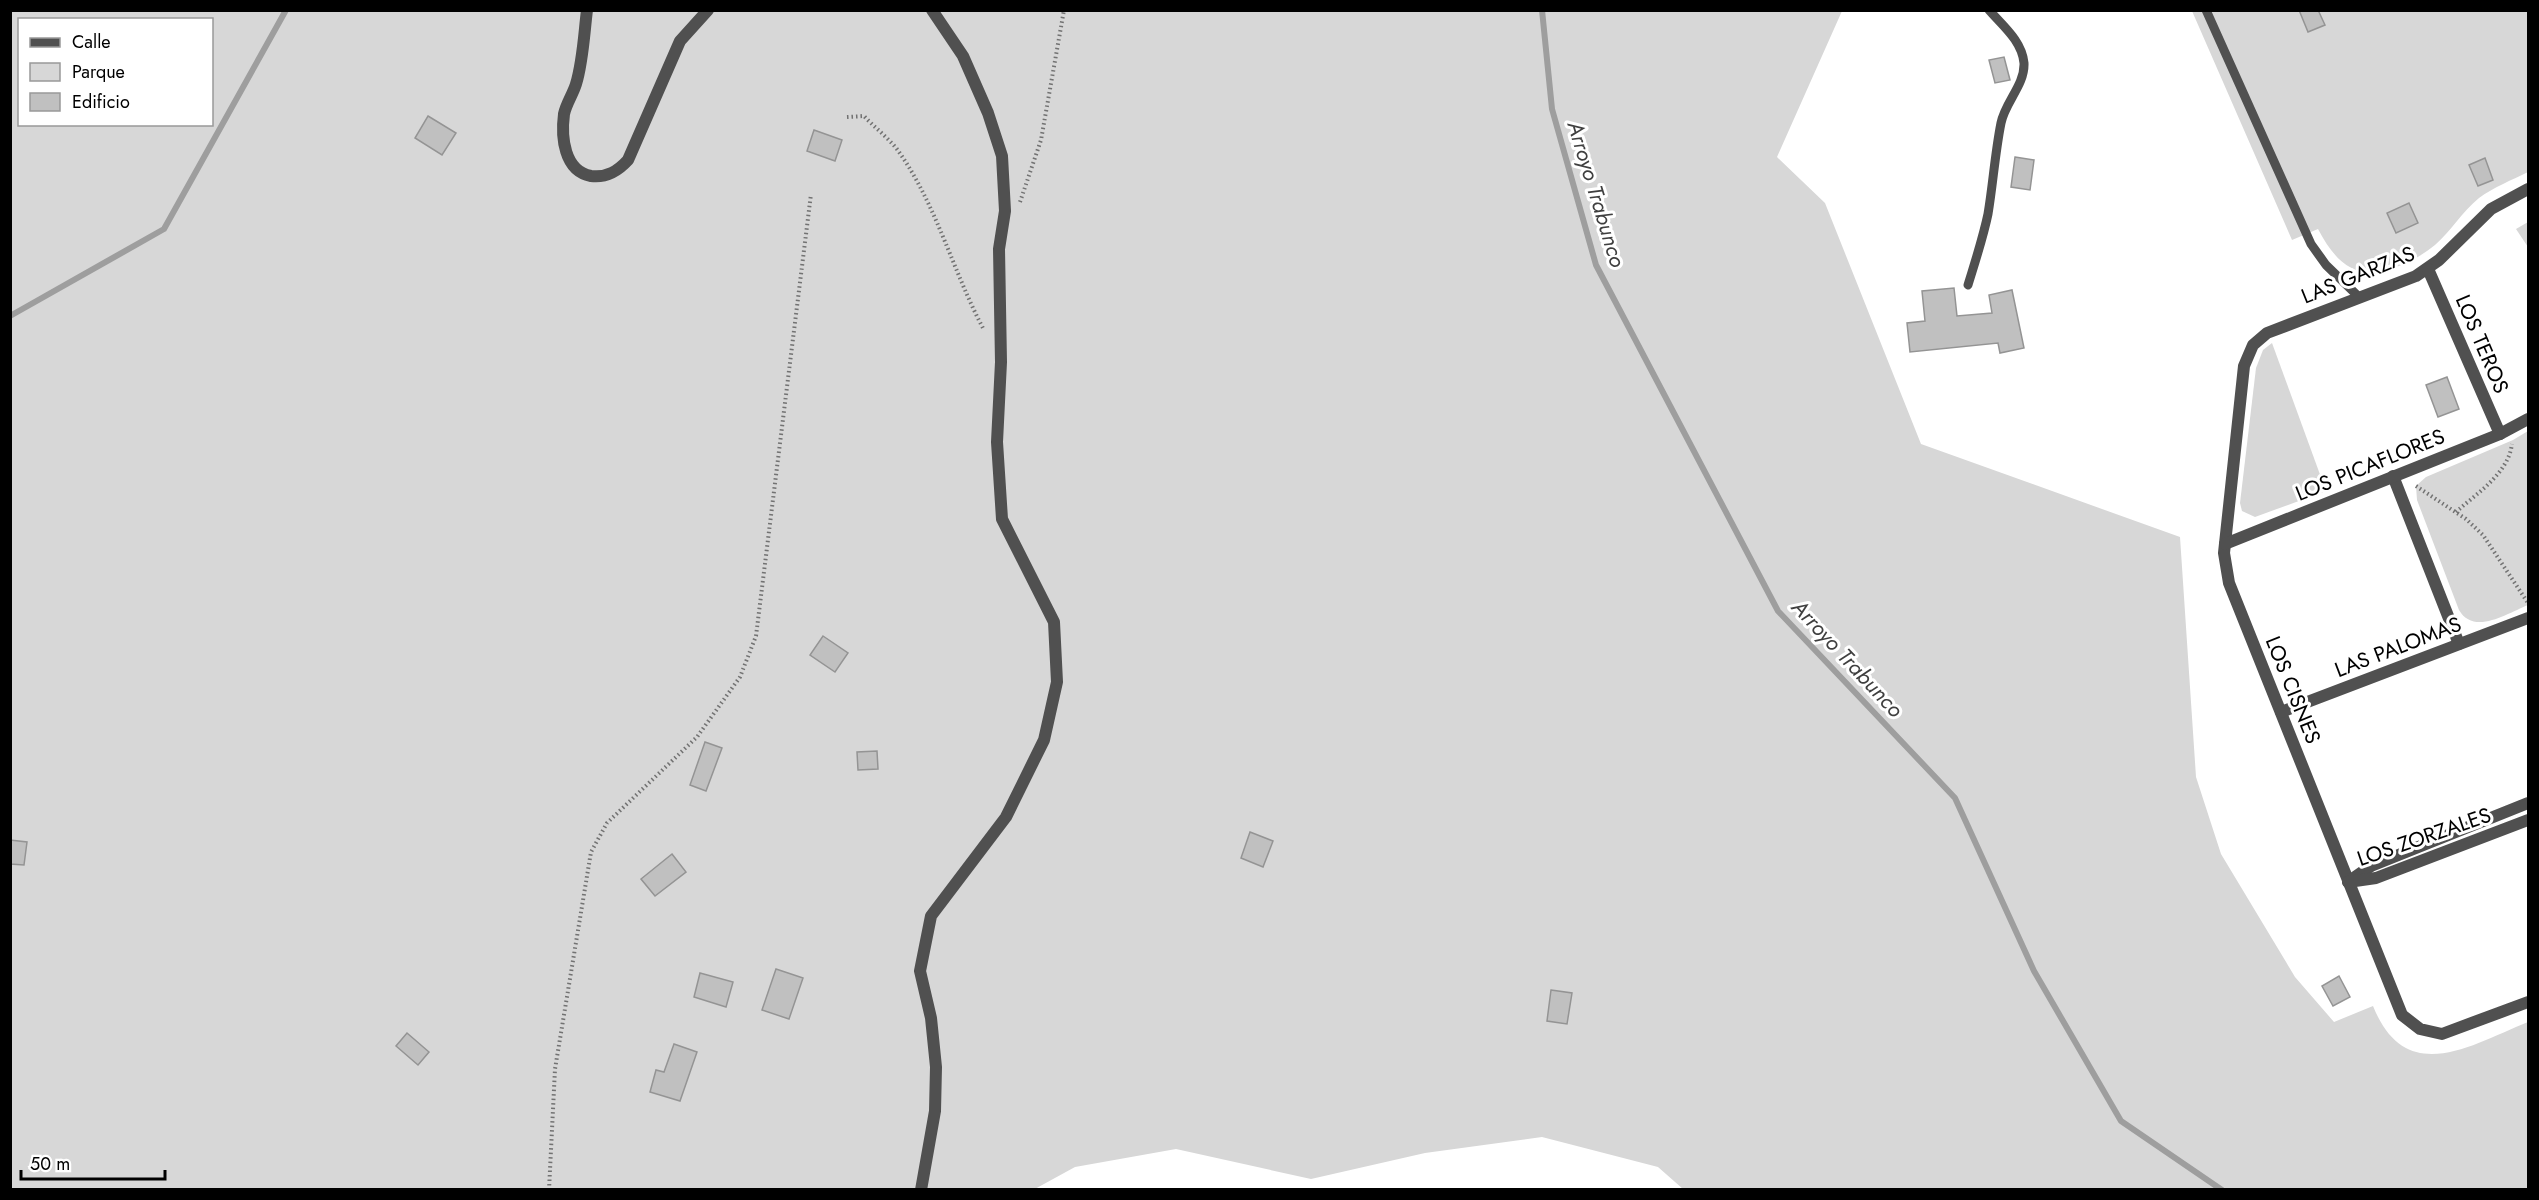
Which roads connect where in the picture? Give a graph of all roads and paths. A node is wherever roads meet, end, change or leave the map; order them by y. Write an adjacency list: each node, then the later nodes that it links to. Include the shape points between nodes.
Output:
1 (587, 10): 2 (street, via 576,84 564,113 564,142 571,163 579,171 600,177 611,174 627,160 680,41)
2 (708, 10)
3 (932, 10): 32 (street, via 963,56 1002,156 1005,211 999,249 1001,362 997,442 1002,519 1054,622 1057,682 1044,740 1006,817 931,916 920,971 931,1018 935,1111)
4 (1064, 10): 10 (path, via 1041,140)
5 (1989, 10): 12 (lane, via 2018,44 2024,71 2001,123 1985,229)
6 (2206, 10): 13 (lane, via 2311,244 2326,265)
7 (847, 117): 14 (path, via 864,116 898,150 921,186 959,279)
8 (2529, 189): 11 (street, LAS GARZAS, via 2481,217)
9 (811, 194): 31 (path, via 756,636 740,677 697,736 607,823 591,852 555,1069)
10 (1016, 211)
11 (2428, 269): 13 (street, LAS GARZAS); 17 (street, LOS TEROS)
12 (1968, 285)
13 (2360, 298): 15 (street, LAS GARZAS, via 2275,329)
14 (987, 334)
15 (2253, 345): 22 (street, LOS CISNES, via 2244,366)
16 (2529, 419): 17 (street, LOS PICAFLORES)
17 (2500, 434): 19 (street, LOS PICAFLORES)
18 (2513, 440): 21 (path, via 2499,474)
19 (2393, 476): 22 (street, LOS PICAFLORES); 25 (street)
20 (2416, 486): 21 (path)
21 (2456, 512): 23 (path, via 2483,535)
22 (2225, 544): 26 (street, LOS CISNES, via 2229,583)
23 (2529, 603)
24 (2529, 618): 25 (street, LAS PALOMAS)
25 (2459, 644): 26 (street, LAS PALOMAS)
26 (2281, 712): 29 (street, LOS CISNES)
27 (2529, 803): 29 (street, LOS ZORZALES, via 2371,866)
28 (2529, 820): 29 (street, LOS ZORZALES, via 2376,878)
29 (2348, 882): 30 (street, LOS CISNES, via 2397,1006 2410,1023 2442,1034)
30 (2529, 1002)
31 (549, 1190)
32 (921, 1190)

